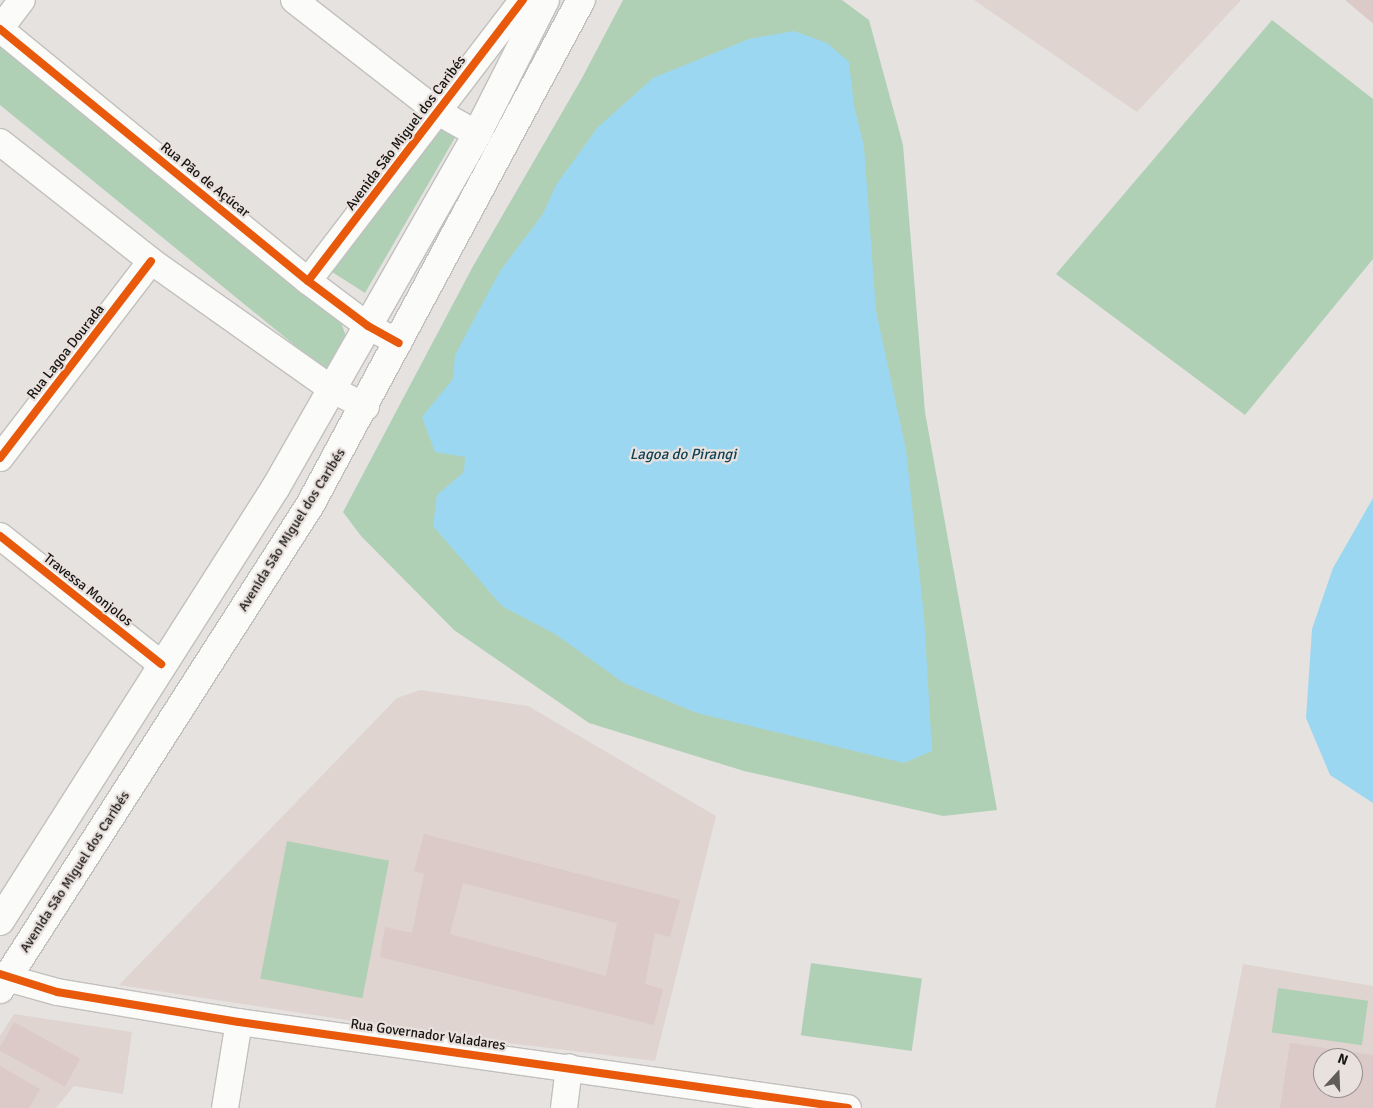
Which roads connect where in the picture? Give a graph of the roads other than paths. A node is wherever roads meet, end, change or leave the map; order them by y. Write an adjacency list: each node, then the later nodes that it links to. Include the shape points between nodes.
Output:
1 (22, 0): 6 (street)
2 (294, 0): 7 (street)
3 (523, 0): 7 (street, Avenida São Miguel dos Caribés)
4 (545, 0): 8 (main road)
5 (582, 0): 13 (main road, Avenida São Miguel dos Caribés)
6 (0, 29): 11 (street, Rua Pão de Açúcar)
7 (438, 112): 8 (street); 11 (street, Avenida São Miguel dos Caribés)
8 (477, 134): 12 (main road)
9 (0, 142): 10 (street)
10 (151, 261): 14 (street); 16 (street, Rua Lagoa Dourada)
11 (308, 281): 12 (street, Rua Pão de Açúcar)
12 (368, 326): 13 (street, Rua Pão de Açúcar); 14 (main road)
13 (399, 344): 15 (main road, Avenida São Miguel dos Caribés)
14 (333, 390): 15 (street); 18 (main road, via 276,487)
15 (366, 407): 20 (main road, Avenida São Miguel dos Caribés, via 310,505)
16 (0, 458)
17 (0, 536): 18 (street, Travessa Monjolos)
18 (161, 664): 19 (main road)
19 (0, 921)
20 (2, 980): 21 (street, Rua Governador Valadares)
21 (239, 1022): 22 (street, Rua Governador Valadares); 23 (street)
22 (569, 1067): 24 (street); 25 (street, Rua Governador Valadares)
23 (225, 1108)
24 (564, 1108)
25 (848, 1108)

